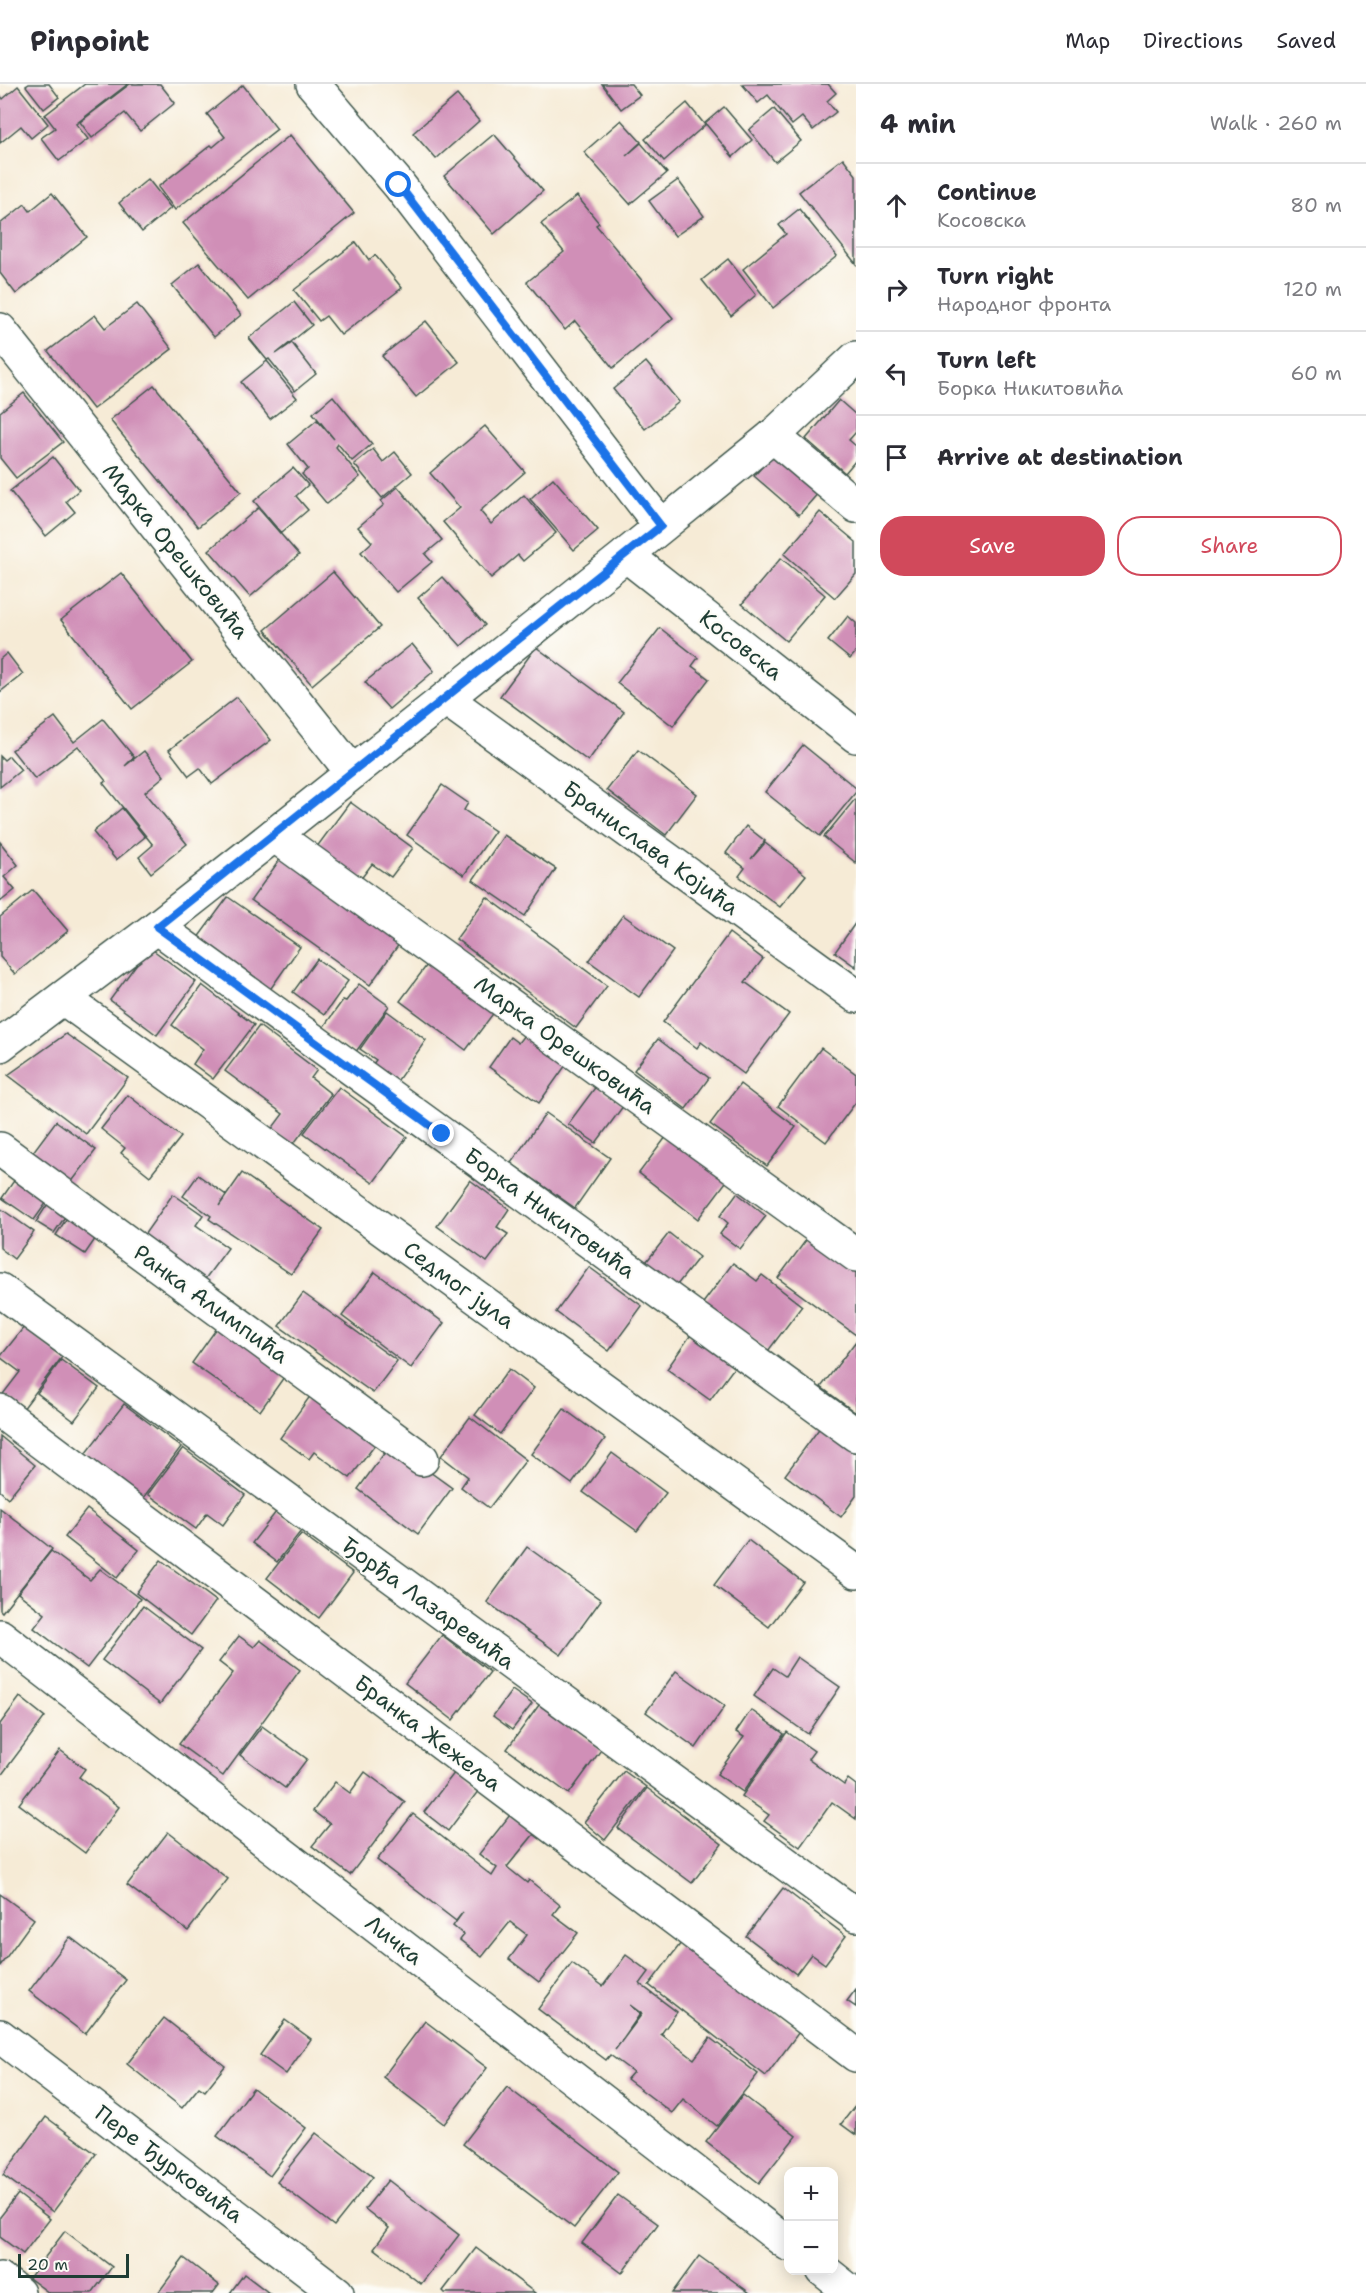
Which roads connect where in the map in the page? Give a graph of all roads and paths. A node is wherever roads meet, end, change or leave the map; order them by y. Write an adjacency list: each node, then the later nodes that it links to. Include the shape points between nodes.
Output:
1 (313, 84): 6 (street, via 399,185)
2 (0, 330): 10 (street, Марка Орешковића)
3 (856, 358): 4 (street)
4 (773, 436): 5 (street); 6 (street)
5 (856, 506)
6 (661, 526): 7 (street)
7 (626, 555): 8 (street); 9 (street, Косовска)
8 (446, 699): 10 (street); 13 (street, Бранислава Којића)
9 (856, 736)
10 (352, 772): 11 (street)
11 (274, 835): 12 (street); 17 (street, Марка Орешковића)
12 (157, 927): 14 (street); 20 (street, Борка Никитовића)
13 (856, 996)
14 (63, 998): 15 (street); 22 (street, Седмог јула)
15 (4, 1036)
16 (0, 1149): 21 (street, Ранка Алимпића)
17 (856, 1254)
18 (0, 1290): 24 (street, Ђорђа Лазаревића)
19 (0, 1411): 26 (street, Бранка Жежеља)
20 (856, 1436)
21 (422, 1459)
22 (856, 1572)
23 (0, 1636): 27 (street, Личка)
24 (856, 1915)
25 (0, 2036): 31 (street, Пере Ђурковића)
26 (856, 2055)
27 (784, 2240)
28 (828, 2275): 32 (street)
29 (0, 2279): 30 (street)
30 (18, 2293)
31 (337, 2293)
32 (852, 2293)

